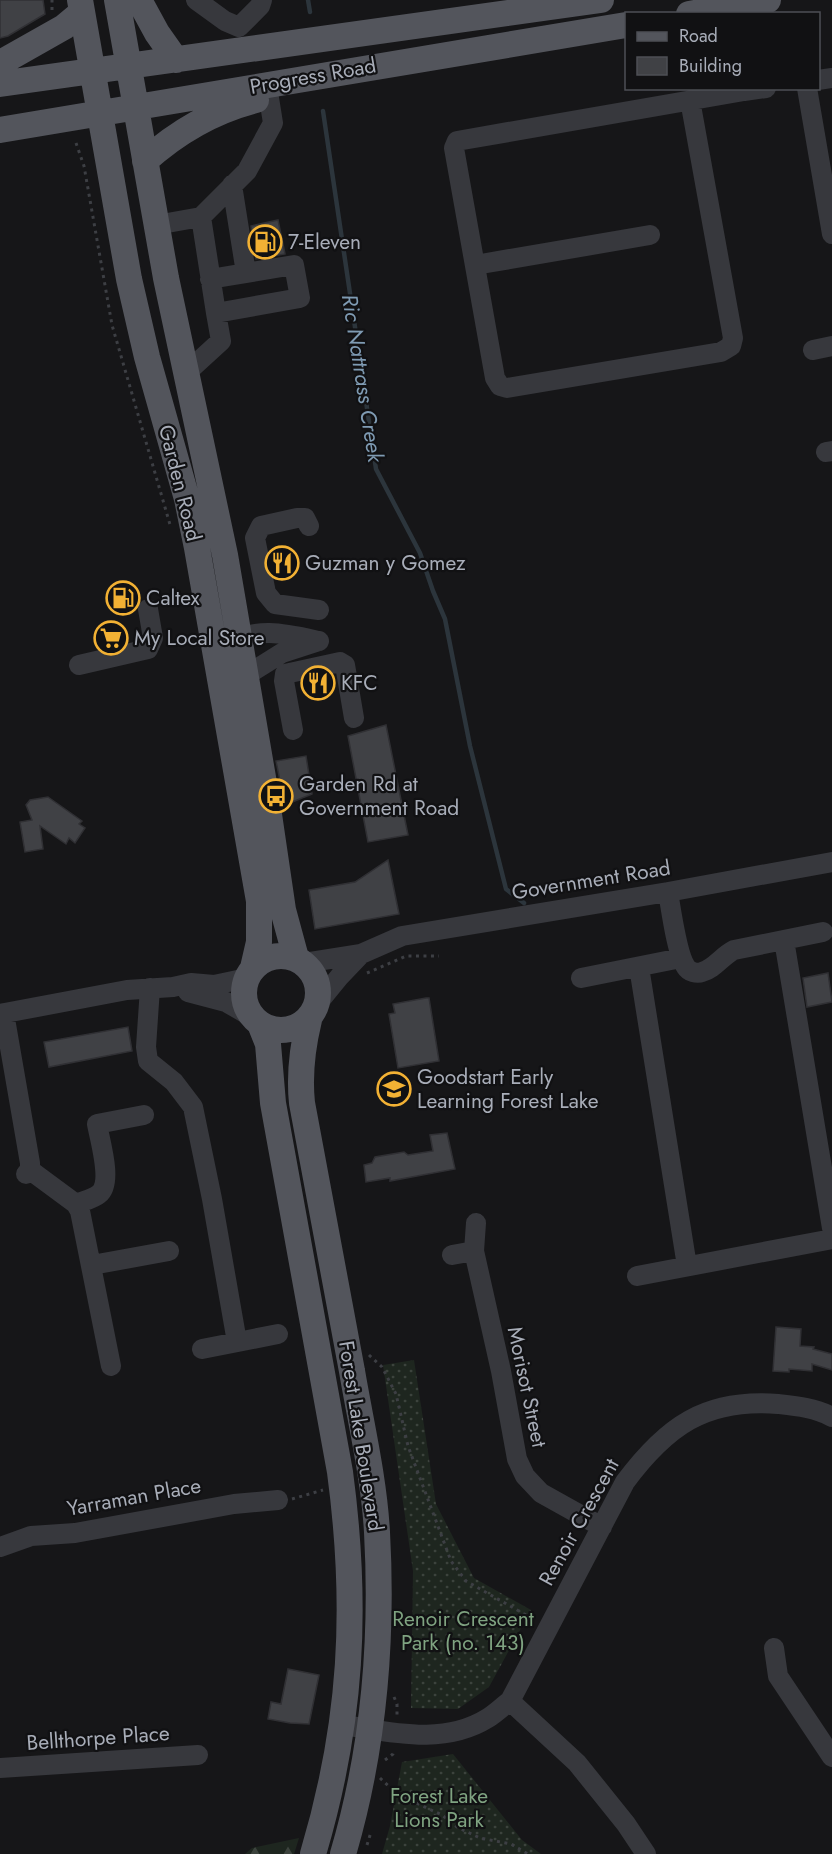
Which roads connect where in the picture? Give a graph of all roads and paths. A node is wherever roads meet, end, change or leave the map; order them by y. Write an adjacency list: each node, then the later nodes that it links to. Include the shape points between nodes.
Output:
1 (117, 0): 13 (main road, Garden Road)
2 (139, 0): 11 (main road)
3 (196, 0): 4 (street, via 239,27)
4 (262, 0)
5 (601, 0): 11 (main road, Progress Road)
6 (768, 0): 8 (main road)
7 (81, 6): 12 (main road, via 64,27); 14 (main road, Garden Road)
8 (722, 11)
9 (625, 25): 10 (main road, Progress Road)
10 (525, 42): 18 (main road, via 509,59); 20 (main road, Progress Road)
11 (176, 60): 13 (main road, Progress Road)
12 (0, 65)
13 (128, 66): 14 (main road, Progress Road); 20 (main road, Garden Road)
14 (93, 70): 15 (main road, Progress Road); 21 (main road, Garden Road)
15 (0, 84)
16 (744, 90): 19 (street)
17 (807, 90): 28 (street)
18 (270, 98): 24 (main road, via 215,113 176,134); 25 (street, via 273,123 247,171)
19 (690, 100): 30 (street, via 457,141 454,148); 30 (street, via 733,338 731,346 710,354 507,388 500,386 495,378)
20 (135, 107): 21 (main road, Progress Road); 24 (main road, Garden Road)
21 (100, 113): 22 (main road, Progress Road); 40 (main road, Garden Road, via 129,279 187,499)
22 (0, 130)
23 (76, 143): 36 (path, via 84,166 112,325)
24 (145, 161): 27 (main road, Garden Road)
25 (232, 185): 26 (street); 31 (street)
26 (201, 216): 27 (street); 32 (street)
27 (156, 225): 34 (main road, Garden Road)
28 (832, 234)
29 (650, 235): 30 (street)
30 (475, 265)
31 (246, 273): 32 (street); 33 (street, via 294,265 300,298)
32 (210, 279): 33 (street)
33 (216, 313): 34 (street, via 221,341)
34 (186, 373): 39 (main road, Garden Road)
35 (309, 526): 38 (street, via 304,518 297,518 261,526 255,538 266,593 275,604)
36 (172, 530)
37 (148, 609): 41 (street, via 153,638 148,649)
38 (320, 610)
39 (239, 636): 40 (street); 42 (main road, Garden Road); 42 (street, via 279,632 320,641 282,653)
40 (215, 650): 53 (main road, Garden Road, via 259,901 260,928)
41 (79, 665)
42 (245, 676): 51 (main road, Garden Road, via 283,910)
43 (354, 718): 44 (street, via 345,665 340,662 285,674)
44 (293, 730)
45 (832, 862): 46 (street, Government Road)
46 (668, 892): 49 (street, Government Road, via 402,936); 50 (street)
47 (823, 932): 48 (street)
48 (784, 940): 50 (street, via 734,950 700,974 686,968); 63 (street)
49 (361, 954): 51 (street, Government Road); 57 (street, Government Road)
50 (681, 958): 52 (street)
51 (300, 961): 53 (main road, via 273,957); 57 (main road, via 317,981 319,992)
52 (639, 966): 54 (street); 69 (street)
53 (250, 973): 55 (street, via 225,984); 59 (main road, via 244,998 246,1008)
54 (581, 978)
55 (173, 987): 56 (street); 59 (street, via 226,1002)
56 (150, 988): 58 (street); 72 (street, via 148,1061 174,1082 193,1107)
57 (313, 1011): 59 (main road, via 300,1026 279,1031); 85 (main road, Forest Lake Boulevard, via 302,1050 302,1103 369,1463 377,1529 378,1655)
58 (2, 1014): 61 (street, via 30,1163 28,1172)
59 (256, 1020): 84 (main road, Forest Lake Boulevard, via 268,1044 273,1103 347,1528 350,1647)
60 (144, 1115): 61 (street, via 97,1124 107,1179 98,1195)
61 (76, 1204): 68 (street)
62 (476, 1222): 66 (street, Morisot Street)
63 (832, 1228)
64 (832, 1239): 69 (street)
65 (168, 1251): 68 (street)
66 (474, 1251): 67 (street); 79 (street, Morisot Street, via 516,1458 525,1476 541,1493)
67 (452, 1255)
68 (92, 1265): 74 (street)
69 (687, 1266): 70 (street)
70 (637, 1276)
71 (278, 1334): 72 (street)
72 (237, 1342): 73 (street)
73 (202, 1349)
74 (111, 1366)
75 (382, 1367): 81 (path, via 396,1394 408,1446 451,1561 466,1581)
76 (832, 1417): 79 (street, Renoir Crescent, via 801,1406 761,1403 728,1406 695,1417 667,1434 644,1457 625,1482)
77 (327, 1488): 78 (path, via 296,1499)
78 (278, 1500): 80 (street, Yarraman Place, via 234,1504 75,1533 32,1536)
79 (602, 1527): 81 (street, Renoir Crescent)
80 (0, 1547)
81 (549, 1628): 83 (street, Renoir Crescent)
82 (774, 1648): 87 (street, via 778,1676)
83 (510, 1701): 85 (street, Renoir Crescent, via 487,1718 450,1733 415,1735); 93 (street, via 577,1763)
84 (343, 1725): 85 (street, Renoir Crescent); 90 (main road, Forest Lake Boulevard)
85 (371, 1729): 91 (main road, Forest Lake Boulevard, via 356,1811)
86 (198, 1755): 88 (street, Bellthorpe Place)
87 (832, 1757)
88 (0, 1768)
89 (377, 1775): 92 (path, via 397,1794 442,1815 457,1827 480,1838 511,1844)
90 (314, 1854)
91 (343, 1854)
92 (528, 1854)
93 (646, 1854)

